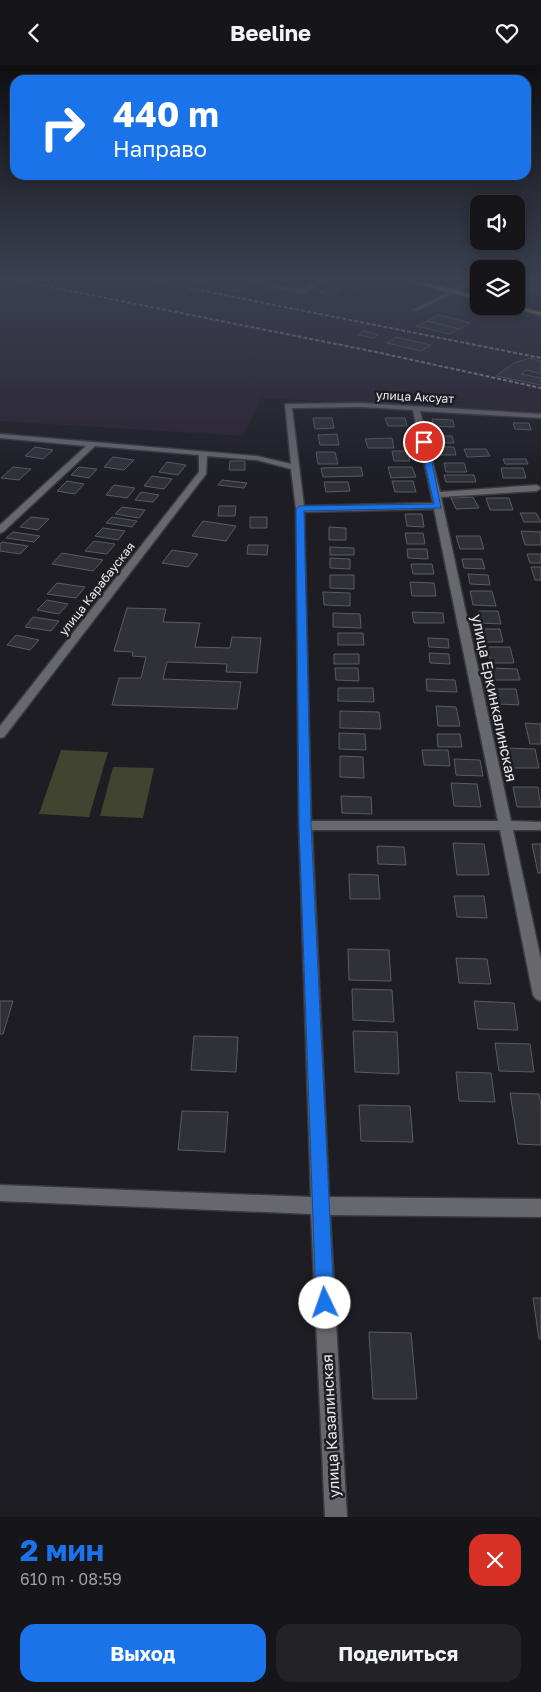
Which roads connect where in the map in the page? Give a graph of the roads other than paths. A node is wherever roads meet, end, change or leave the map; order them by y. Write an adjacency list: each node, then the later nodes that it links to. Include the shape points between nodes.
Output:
1 (288, 406): 2 (street, улица Аксуат); 7 (street, улица Казалинская)
2 (416, 408): 3 (street, улица Аксуат); 9 (street, улица Еркинкалинская)
3 (541, 417)
4 (0, 436): 5 (street)
5 (94, 443): 6 (street); 12 (street)
6 (203, 455): 7 (street, via 257,458); 13 (street, улица Карабауская, via 203,472)
7 (294, 467): 11 (street, улица Казалинская)
8 (539, 487): 9 (street); 10 (street)
9 (437, 500): 11 (street); 15 (street, улица Еркинкалинская)
10 (541, 500)
11 (300, 509): 14 (street, улица Казалинская)
12 (0, 530)
13 (0, 734)
14 (305, 825): 15 (street); 19 (street, улица Казалинская)
15 (505, 825): 16 (street); 17 (street, улица Еркинкалинская)
16 (541, 826)
17 (541, 995)
18 (0, 1193): 19 (street)
19 (320, 1206): 20 (street); 21 (street, улица Казалинская)
20 (541, 1208)
21 (336, 1517)

